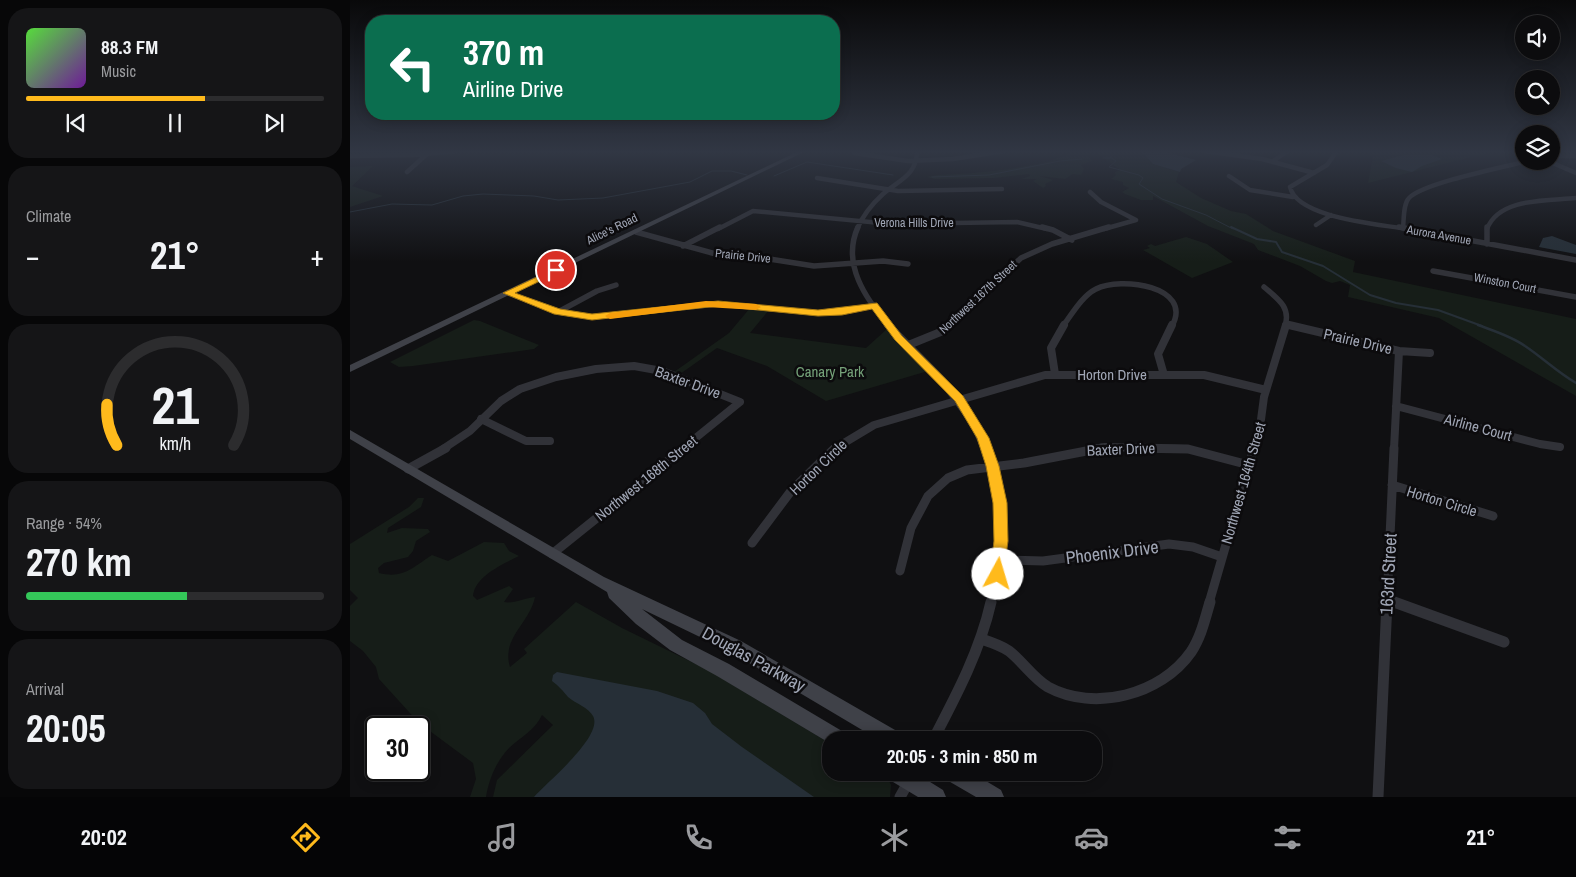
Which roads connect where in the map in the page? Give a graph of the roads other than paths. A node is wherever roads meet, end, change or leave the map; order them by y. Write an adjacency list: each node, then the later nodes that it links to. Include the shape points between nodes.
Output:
1 (726, 188): 16 (main road, Alice's Road)
2 (877, 188): 8 (street)
3 (890, 188): 8 (street)
4 (1247, 188): 10 (street)
5 (1291, 188): 10 (street)
6 (1426, 188): 15 (street, via 1406,202)
7 (1002, 189): 8 (street)
8 (888, 190): 13 (street)
9 (1090, 192): 17 (street, Northwest 167th Street, via 1101,202 1136,220)
10 (1293, 196): 12 (street, Aurora Avenue, via 1304,205)
11 (1576, 198): 18 (street, via 1532,202 1498,214 1486,227)
12 (1331, 215): 14 (street); 15 (street, Aurora Avenue)
13 (860, 222): 17 (street, Verona Hills Drive, via 923,225 1017,222 1044,227); 19 (street, Verona Hills Drive, via 753,211); 21 (street, via 852,245)
14 (1316, 225)
15 (1403, 228): 18 (street, Aurora Avenue)
16 (636, 232): 19 (street, Prairie Drive); 26 (main road, Alice's Road)
17 (1072, 240): 31 (street, Northwest 167th Street, via 1037,250 1015,261 943,331)
18 (1487, 244): 20 (street, Aurora Avenue)
19 (683, 246): 21 (street, Prairie Drive, via 723,256 804,265)
20 (1576, 260)
21 (853, 263): 22 (street, Prairie Drive, via 884,261); 28 (street, via 860,285)
22 (908, 264)
23 (1433, 271): 27 (street, Winston Court)
24 (616, 285): 29 (street)
25 (1264, 287): 30 (street, Northwest 164th Street, via 1288,311)
26 (508, 293): 29 (street); 34 (main road, Alice's Road)
27 (1576, 297)
28 (874, 305): 29 (street, via 824,313 718,304 607,316); 31 (street)
29 (558, 312)
30 (1285, 324): 32 (street, Prairie Drive); 37 (street, Northwest 164th Street)
31 (906, 346): 38 (street)
32 (1399, 351): 33 (street, Prairie Drive); 40 (street, 163rd Street)
33 (1430, 353)
34 (350, 369)
35 (1054, 374): 36 (street, Horton Drive); 36 (street, via 1052,342 1089,294 1097,288 1114,284 1142,285 1167,296 1176,309 1158,349); 38 (street, Horton Drive)
36 (1164, 375): 37 (street, Horton Drive, via 1215,377)
37 (1266, 390): 45 (street, Northwest 164th Street, via 1262,420)
38 (959, 399): 46 (street, via 983,438); 50 (street, Horton Circle, via 874,425 839,444 790,492)
39 (740, 402): 41 (street, Baxter Drive, via 661,371 636,367 571,373 543,380 504,398); 51 (street, Northwest 168th Street)
40 (1396, 406): 44 (street, Airline Court); 48 (street, 163rd Street)
41 (481, 419): 43 (street, via 526,441); 47 (street, Baxter Drive, via 461,437)
42 (350, 434): 47 (main road, Douglas Parkway)
43 (550, 440)
44 (1560, 447)
45 (1249, 464): 46 (street, Baxter Drive, via 1188,449 1104,447); 52 (street, Northwest 164th Street)
46 (993, 466): 53 (street, via 1001,521); 54 (street, Baxter Drive, via 958,474 934,489 911,528)
47 (408, 469): 51 (main road, Douglas Parkway)
48 (1392, 486): 49 (street, Horton Circle); 56 (street, 163rd Street)
49 (1493, 516)
50 (752, 544)
51 (552, 554): 55 (main road, Douglas Parkway)
52 (1222, 557): 53 (street, Phoenix Drive, via 1192,547 1169,544 1043,561); 57 (street, Northwest 164th Street, via 1197,643 1184,662 1166,677 1143,688 1103,699 1075,697 1048,687 1011,653)
53 (1000, 560): 57 (street)
54 (900, 571)
55 (608, 586): 59 (main road, Douglas Parkway, via 642,619 676,645); 60 (main road, Douglas Parkway, via 735,646)
56 (1386, 599): 58 (street); 66 (street, 163rd Street)
57 (981, 639): 61 (street)
58 (1504, 642)
59 (826, 731)
60 (881, 731)
61 (938, 731)
62 (905, 781): 64 (main road)
63 (967, 781): 65 (main road)
64 (936, 797)
65 (994, 797)
66 (1378, 797)

